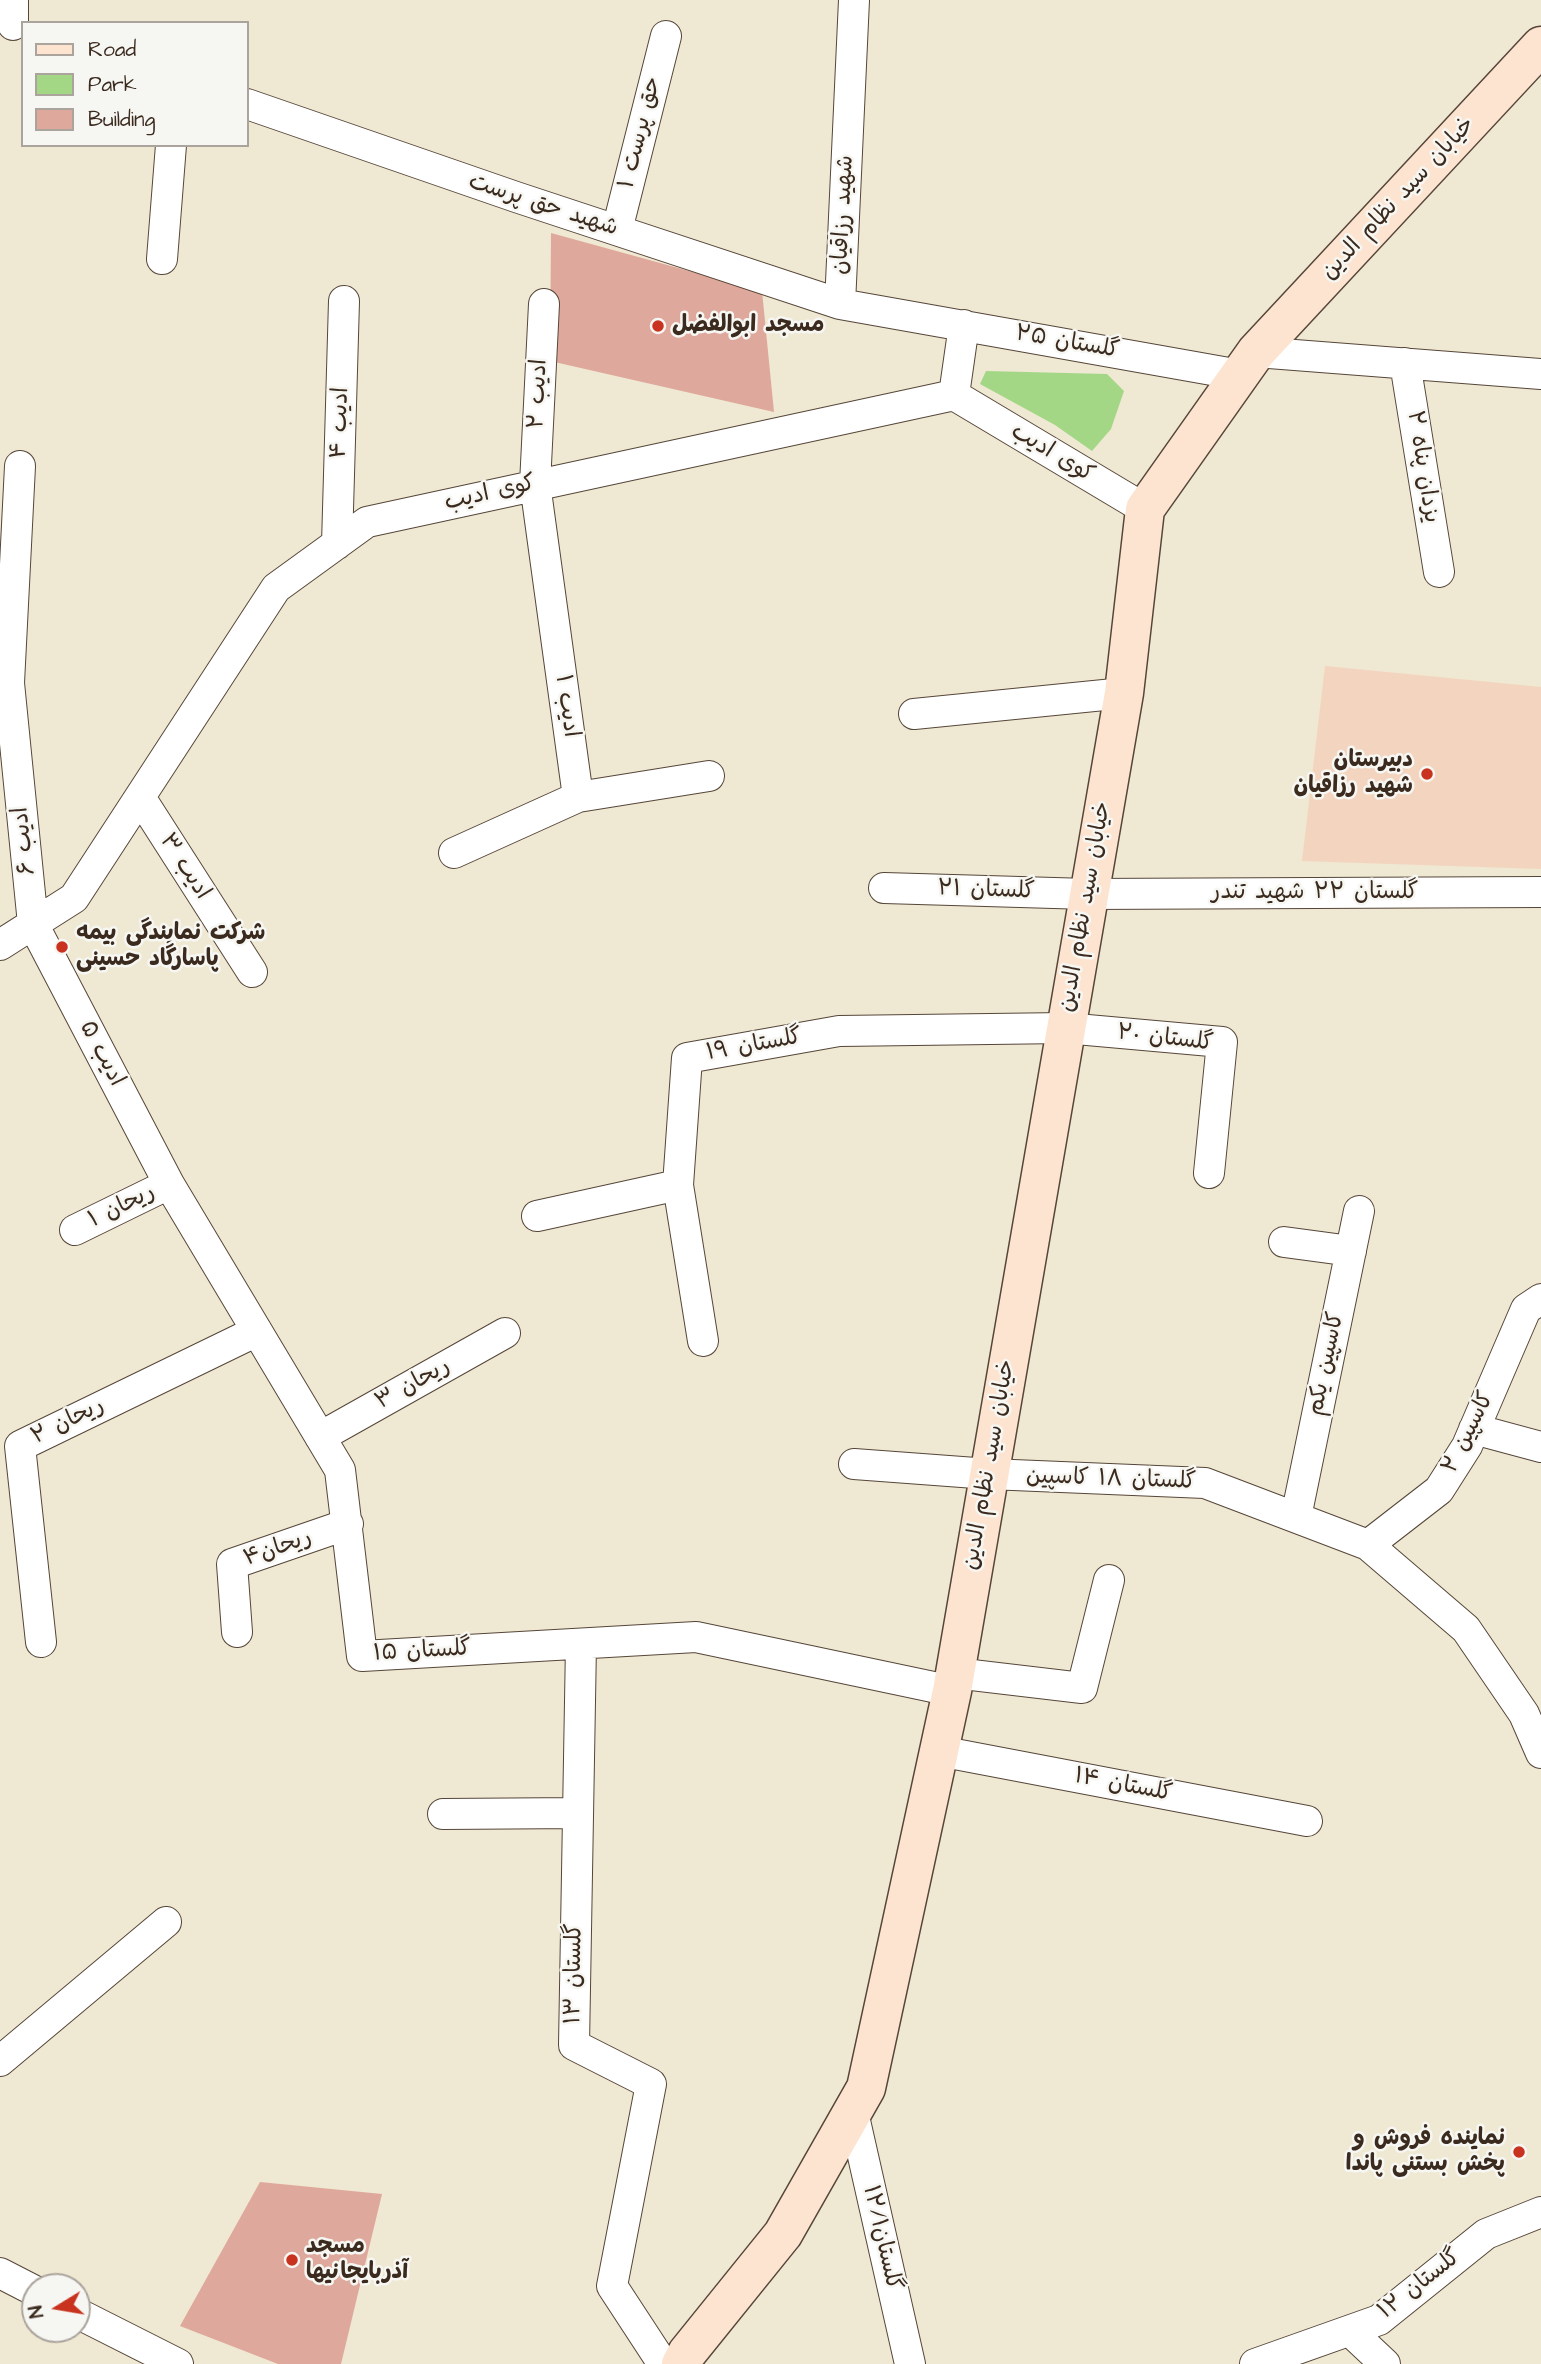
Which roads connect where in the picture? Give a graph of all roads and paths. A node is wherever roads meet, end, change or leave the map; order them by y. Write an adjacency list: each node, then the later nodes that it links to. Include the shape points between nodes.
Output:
1 (854, 0): 10 (street, شهید رزاقیان)
2 (666, 36): 6 (street, حق پرست ۱)
3 (1541, 46): 12 (main road, خیابان سید نظام الدین)
4 (248, 104): 6 (street, شهید حق پرست)
5 (171, 147): 7 (street)
6 (617, 230): 10 (street, شهید حق پرست)
7 (162, 259)
8 (344, 302): 19 (street, ادیب ۴)
9 (544, 304): 17 (street, ادیب ۲)
10 (840, 304): 11 (street, شهید رزاقیان)
11 (964, 325): 12 (street, گلستان ۲۵); 15 (street)
12 (1248, 363): 13 (street, گلستان ۲۵); 18 (main road, خیابان سید نظام الدین)
13 (1405, 363): 14 (street, گلستان ۲۵); 20 (street, یزدان پناه ۲)
14 (1541, 374)
15 (954, 395): 17 (street, کوی ادیب); 18 (street, کوی ادیب)
16 (20, 466): 30 (street, ادیب ۶, via 9,683)
17 (535, 484): 19 (street, کوی ادیب, via 367,522); 25 (street, ادیب ۱)
18 (1145, 509): 21 (main road, خیابان سید نظام الدین)
19 (337, 544): 24 (street, کوی ادیب, via 276,588)
20 (1438, 572)
21 (1124, 693): 22 (street); 29 (main road, خیابان سید نظام الدین)
22 (914, 714)
23 (709, 776): 25 (street)
24 (139, 797): 30 (street, کوی ادیب, via 74,898); 32 (street, ادیب ۳)
25 (578, 797): 26 (street)
26 (454, 853)
27 (884, 888): 29 (street, گلستان ۲۱)
28 (1541, 892): 29 (street, گلستان ۲۲ شهید تندر)
29 (1088, 894): 33 (main road, خیابان سید نظام الدین)
30 (33, 924): 31 (street, کوی ادیب); 35 (street, ادیب ۵)
31 (0, 945)
32 (252, 972)
33 (1065, 1028): 34 (street, گلستان ۲۰, via 1222,1042); 36 (street, گلستان ۱۹, via 839,1031 687,1058); 50 (main road, خیابان سید نظام الدین)
34 (1209, 1173)
35 (169, 1184): 39 (street, ریحان ۱); 43 (street, گلستان ۱۵)
36 (678, 1185): 38 (street); 45 (street, گلستان ۱۹)
37 (1359, 1211): 41 (street, کاسپین یکم)
38 (537, 1216)
39 (75, 1230)
40 (1284, 1242): 41 (street)
41 (1350, 1251): 51 (street, کاسپین یکم)
42 (1541, 1299): 46 (street, کاسپین ۲, via 1527,1309)
43 (257, 1331): 47 (street, گلستان ۱۵); 56 (street, ریحان ۲, via 20,1446)
44 (505, 1333): 47 (street, ریحان ۳)
45 (703, 1341)
46 (1474, 1429): 48 (street); 53 (street, کاسپین ۲, via 1439,1490)
47 (320, 1437): 52 (street, گلستان ۱۵, via 340,1470)
48 (1541, 1447)
49 (854, 1464): 50 (street, گلستان ۱۸ کاسپین)
50 (989, 1474): 51 (street, گلستان ۱۸ کاسپین, via 1205,1483); 58 (main road, خیابان سید نظام الدین)
51 (1296, 1517): 53 (street, گلستان ۱۸ کاسپین)
52 (348, 1524): 55 (street, ریحان۴, via 232,1564); 57 (street, گلستان ۱۵, via 362,1656)
53 (1367, 1545): 59 (street, گلستان ۱۸ کاسپین, via 1466,1629)
54 (1109, 1580): 58 (street, گلستان ۱۵, via 1082,1688)
55 (237, 1632)
56 (41, 1642)
57 (581, 1644): 58 (street, گلستان ۱۵, via 696,1637); 62 (street, گلستان ۱۳)
58 (954, 1682): 60 (main road, خیابان سید نظام الدین)
59 (1532, 1707): 61 (street, گلستان ۱۸ کاسپین)
60 (939, 1751): 64 (street, گلستان ۱۴); 67 (main road, خیابان سید نظام الدین, via 866,2088)
61 (1541, 1753)
62 (578, 1813): 63 (street); 74 (street, گلستان ۱۳, via 574,2045 651,2084 612,2286)
63 (443, 1814)
64 (1307, 1821)
65 (166, 1922): 66 (street)
66 (0, 2061)
67 (853, 2112): 75 (main road, خیابان سید نظام الدین, via 783,2234); 76 (street, گلستان۱۲/۱)
68 (1541, 2212): 72 (street, گلستان ۱۲, via 1486,2234 1379,2320)
69 (0, 2273): 70 (street)
70 (21, 2284)
71 (91, 2320): 73 (street)
72 (1350, 2331): 77 (street, گلستان ۱۲); 78 (street)
73 (178, 2364)
74 (663, 2364)
75 (681, 2364)
76 (910, 2364)
77 (1255, 2364)
78 (1385, 2364)

